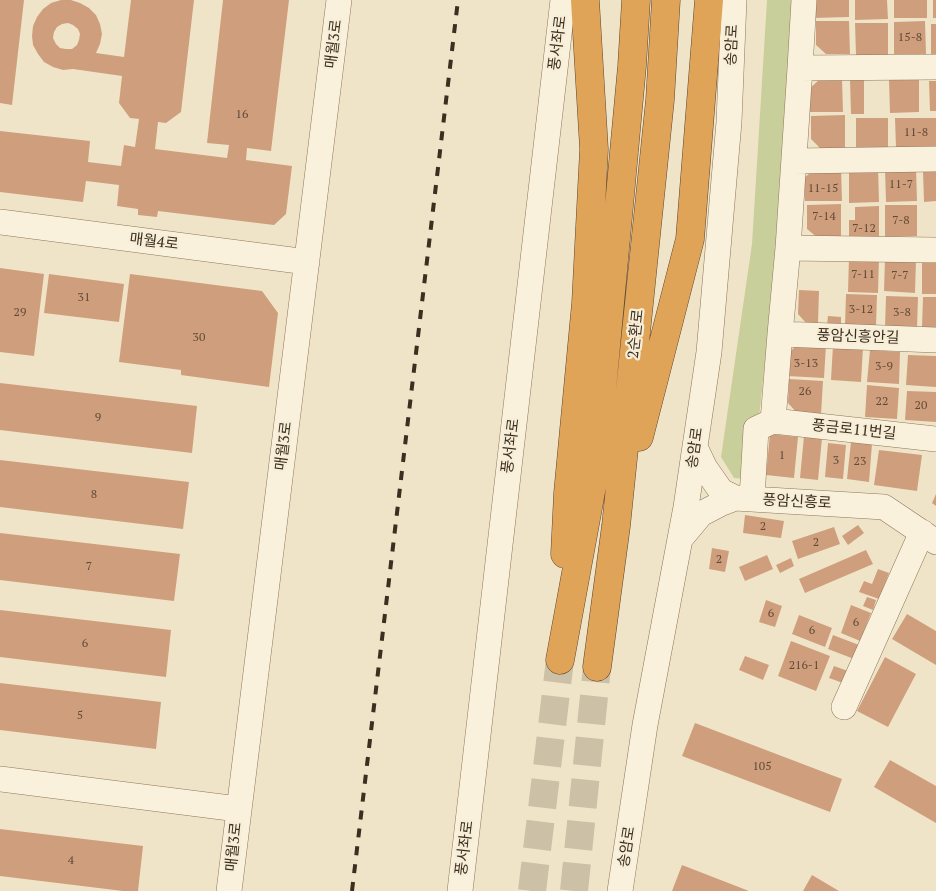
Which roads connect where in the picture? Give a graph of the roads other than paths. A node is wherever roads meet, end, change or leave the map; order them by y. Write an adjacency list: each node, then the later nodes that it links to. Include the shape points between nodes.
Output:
1 (339, 0): 16 (street, 매월3로)
2 (563, 0): 31 (street, 풍서좌로)
3 (585, 0): 4 (highway, 2순환로, via 594,149 586,303 568,493 560,660 594,475)
4 (636, 0)
5 (666, 0): 23 (highway, 2순환로, via 660,100)
6 (709, 0): 23 (highway, via 690,239)
7 (734, 0): 21 (street, 송암로, via 729,122 710,342)
8 (804, 0): 10 (street)
9 (936, 67): 10 (street)
10 (800, 68): 12 (street)
11 (936, 159): 12 (street)
12 (794, 161): 14 (street)
13 (0, 222): 16 (street, 매월4로)
14 (788, 248): 15 (street); 17 (street)
15 (936, 250)
16 (308, 262): 29 (street, 매월3로)
17 (780, 334): 18 (street, 풍암신흥안길); 19 (street)
18 (936, 340)
19 (773, 421): 20 (street, 풍금로11번길); 22 (street, via 756,429)
20 (936, 440)
21 (695, 447): 22 (street, via 721,491); 25 (street, 송암로)
22 (743, 499): 24 (street, 풍암신흥로, via 884,508); 25 (street, 풍암신흥로, via 722,502 702,514)
23 (616, 526): 26 (highway, 2순환로)
24 (929, 537): 27 (street, 풍암신흥로)
25 (680, 539): 32 (street, 송암로)
26 (597, 667)
27 (844, 707)
28 (0, 780): 29 (street)
29 (238, 809): 30 (street, 매월3로)
30 (229, 891)
31 (460, 891)
32 (620, 891)

